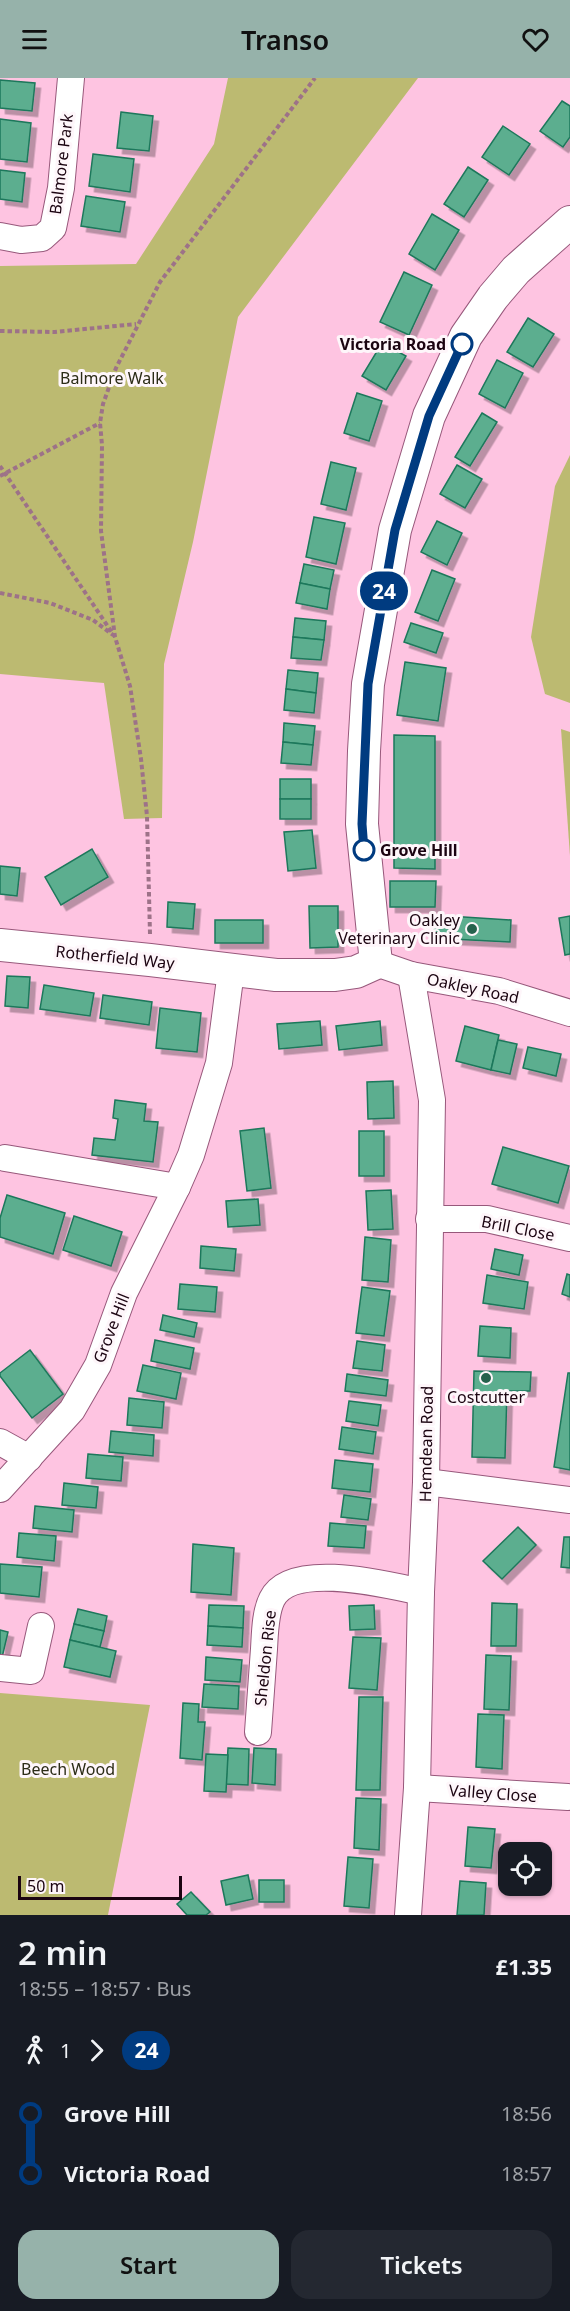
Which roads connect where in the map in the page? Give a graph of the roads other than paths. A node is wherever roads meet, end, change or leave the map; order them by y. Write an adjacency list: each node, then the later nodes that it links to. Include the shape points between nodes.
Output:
1 (71, 78): 3 (street, Balmore Park, via 62,188 53,228 42,238)
2 (570, 222): 5 (street, via 516,270 466,336 429,416 395,530 368,684 364,751 362,824)
3 (0, 236)
4 (0, 945): 6 (street, Rotherfield Way)
5 (376, 963): 6 (street, via 356,972 335,975); 7 (street, Oakley Road)
6 (231, 971): 10 (street, Grove Hill, via 219,1063)
7 (411, 975): 8 (street, Oakley Road, via 500,991); 11 (street, Hemdean Road, via 432,1100)
8 (570, 1013)
9 (6, 1158): 10 (street)
10 (177, 1187): 14 (street, Grove Hill, via 124,1293 98,1365 72,1410)
11 (429, 1220): 12 (street, Brill Close, via 487,1219); 15 (street, Hemdean Road)
12 (570, 1238)
13 (0, 1442): 14 (street)
14 (29, 1458): 16 (street, Grove Hill)
15 (426, 1482): 17 (street); 18 (street, Hemdean Road)
16 (0, 1489)
17 (570, 1500)
18 (421, 1592): 21 (street, Sheldon Rise, via 349,1577 297,1580 282,1587 272,1598 266,1623); 22 (street, Hemdean Road)
19 (41, 1626): 20 (street, via 31,1671)
20 (0, 1668)
21 (258, 1732)
22 (417, 1788): 23 (street, Valley Close); 24 (street, Hemdean Road)
23 (569, 1798)
24 (408, 1915)

